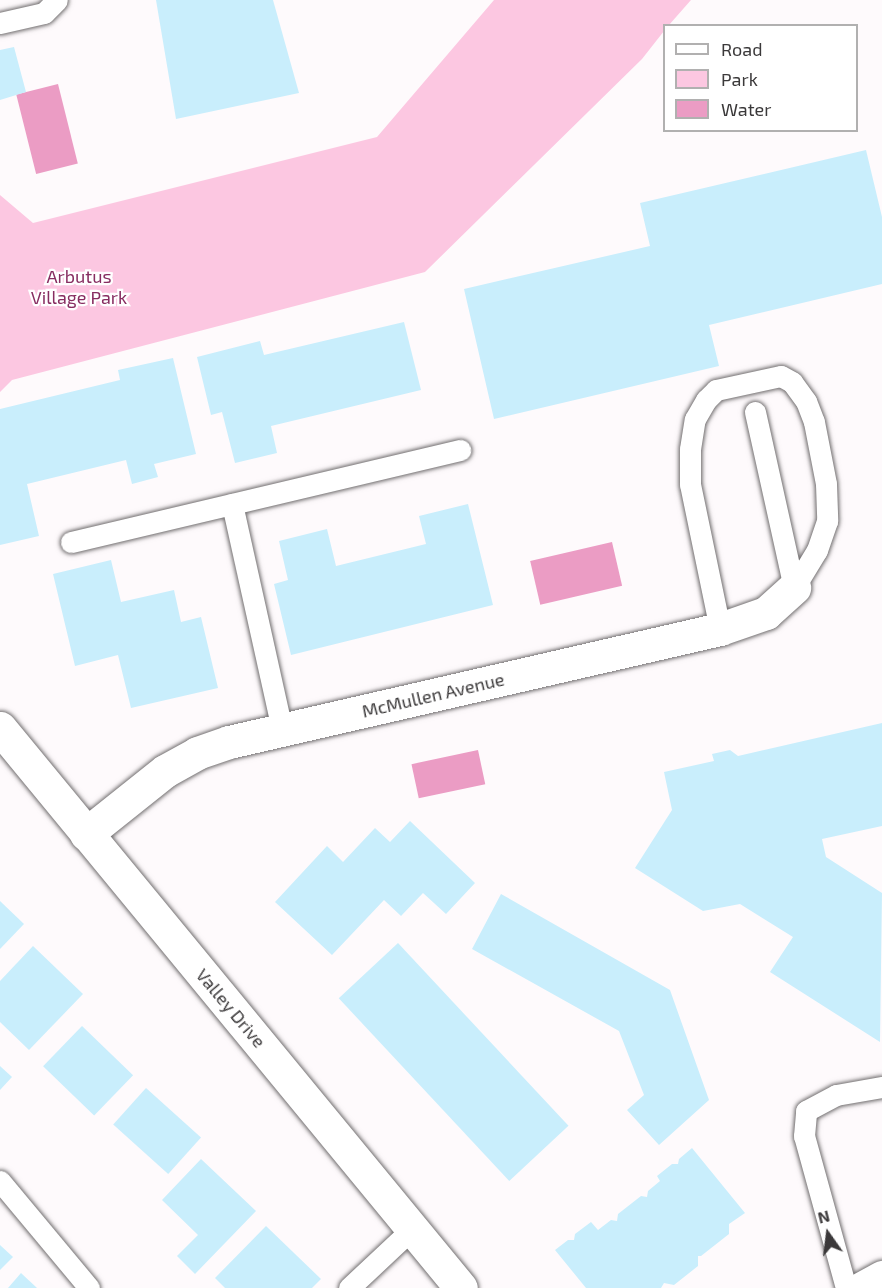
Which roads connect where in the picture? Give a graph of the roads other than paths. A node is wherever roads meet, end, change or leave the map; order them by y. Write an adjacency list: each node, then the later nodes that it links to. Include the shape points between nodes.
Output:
1 (57, 0): 2 (lane, via 44,13)
2 (0, 24)
3 (755, 412): 7 (lane)
4 (460, 450): 5 (lane)
5 (232, 504): 6 (lane); 9 (lane)
6 (71, 542)
7 (794, 588): 8 (street, McMullen Avenue, via 766,613); 8 (lane, via 817,550 827,521 826,484 806,401 792,382 781,376 716,390 694,419 690,484)
8 (720, 629): 9 (street, McMullen Avenue)
9 (282, 729): 11 (street, McMullen Avenue, via 197,753 165,771)
10 (3, 737): 11 (street, Valley Drive)
11 (86, 834): 14 (street, Valley Drive)
12 (882, 1087): 19 (lane, via 837,1095 806,1111 804,1136)
13 (0, 1181): 16 (lane)
14 (414, 1227): 17 (lane); 18 (street, Valley Drive)
15 (882, 1277): 20 (street)
16 (89, 1288)
17 (349, 1288)
18 (461, 1288)
19 (846, 1288)
20 (862, 1288)

